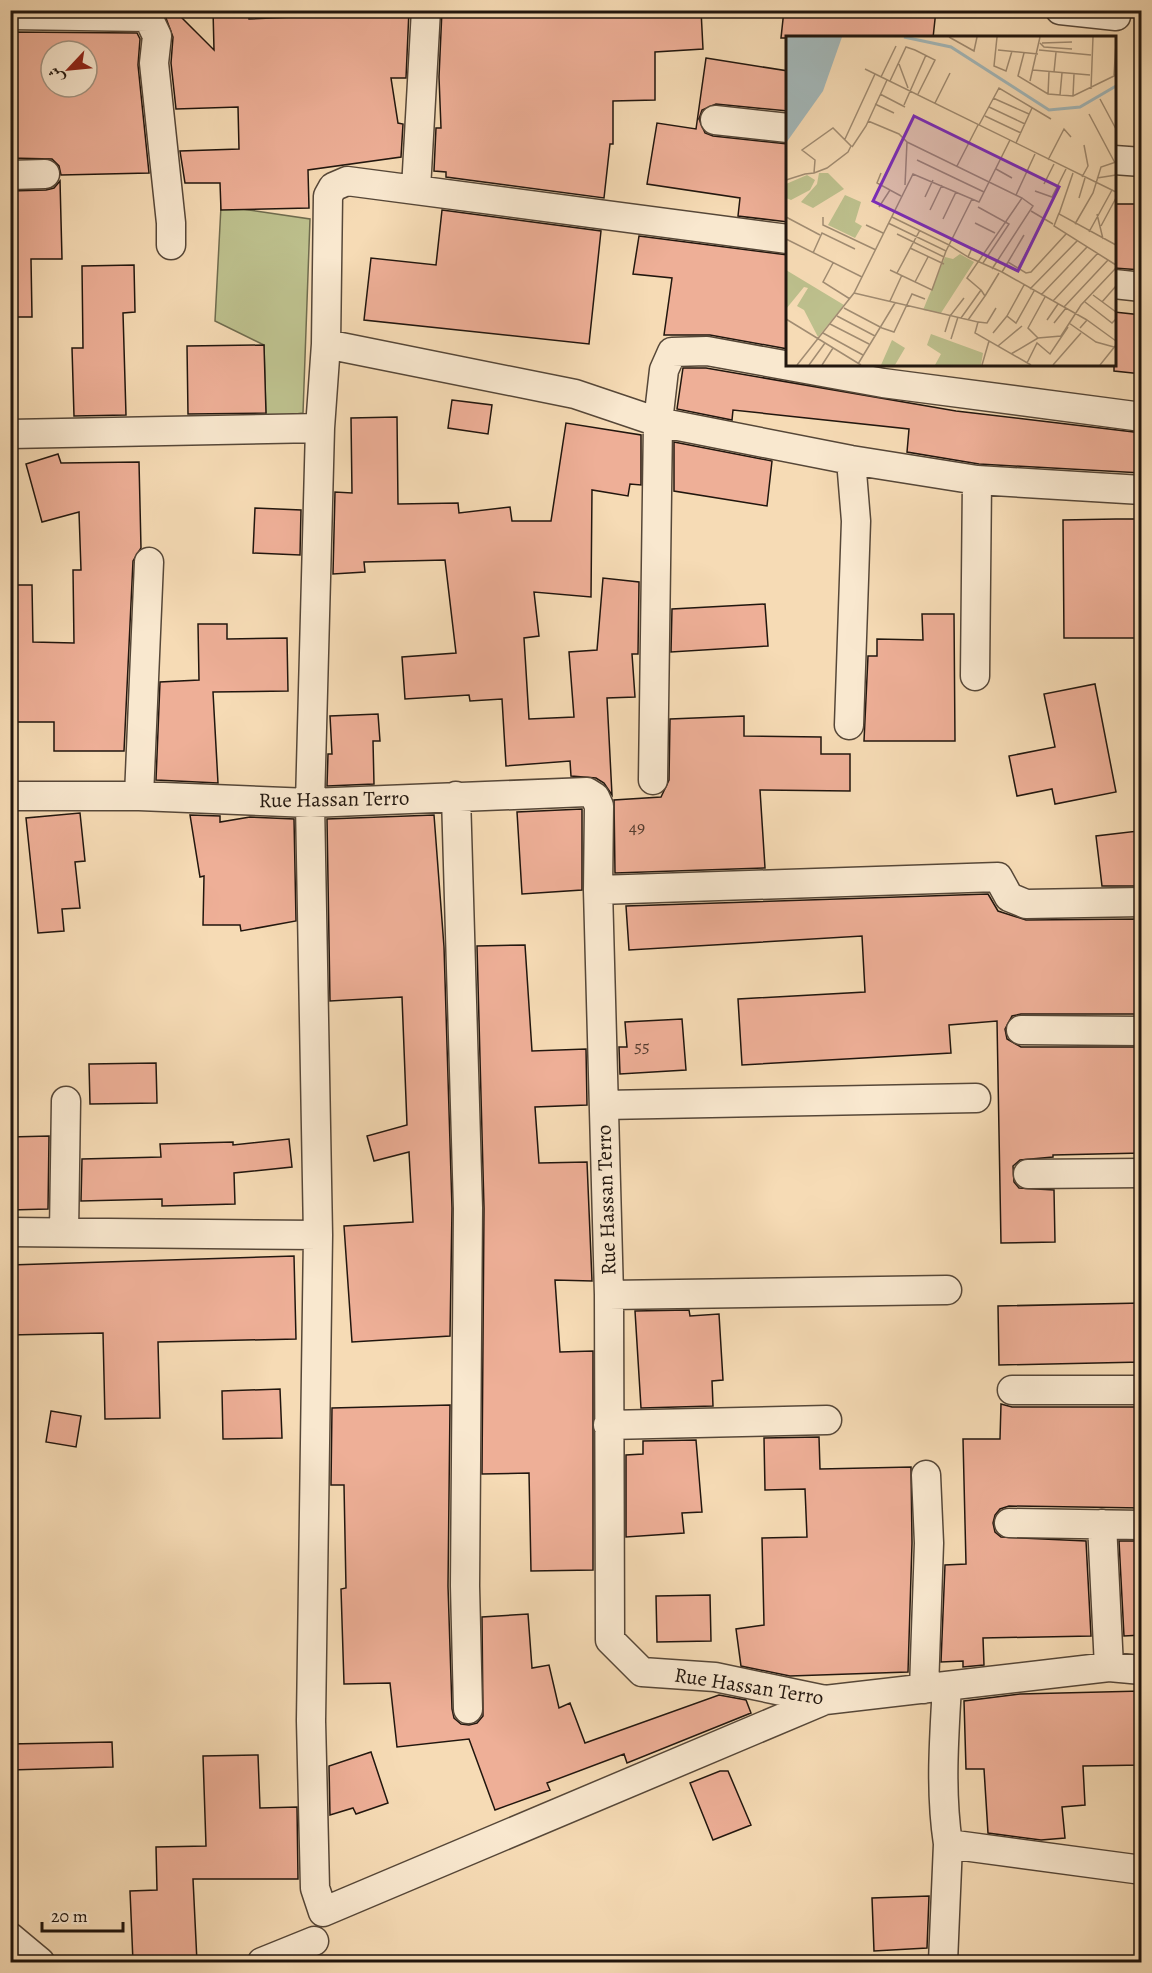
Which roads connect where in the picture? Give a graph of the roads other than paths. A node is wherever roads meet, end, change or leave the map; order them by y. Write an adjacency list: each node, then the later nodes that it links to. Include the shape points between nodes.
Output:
1 (426, 10): 11 (street)
2 (1060, 10): 4 (street)
3 (10, 15): 13 (street, via 147,17 157,36 154,63)
4 (1116, 21)
5 (715, 120): 6 (street)
6 (786, 128)
7 (1116, 160): 8 (street)
8 (1142, 162)
9 (45, 174): 10 (street)
10 (10, 175)
11 (416, 189): 12 (street); 16 (street, via 347,181 333,187 328,196)
12 (786, 239)
13 (171, 246)
14 (1116, 284): 15 (street)
15 (1142, 287)
16 (326, 344): 20 (street, via 574,394); 21 (street)
17 (786, 365): 20 (street, via 707,351 672,352 664,370)
18 (790, 366): 19 (street, via 883,383)
19 (1142, 417)
20 (658, 422): 23 (street); 29 (street)
21 (320, 428): 22 (street); 33 (street)
22 (10, 434)
23 (851, 460): 24 (street); 28 (street, via 856,521)
24 (977, 480): 25 (street); 27 (street)
25 (1142, 490)
26 (149, 562): 31 (street)
27 (975, 676)
28 (849, 725)
29 (654, 780)
30 (10, 796): 31 (street, Rue Hassan Terro)
31 (139, 796): 33 (street, Rue Hassan Terro)
32 (456, 796): 33 (street, Rue Hassan Terro); 34 (street, Rue Hassan Terro, via 587,792 595,797 599,806); 60 (street, via 468,1208)
33 (310, 802): 45 (street)
34 (598, 890): 35 (street, via 998,878 1009,897 1026,904); 40 (street, Rue Hassan Terro)
35 (1142, 902)
36 (1021, 1030): 37 (street)
37 (1142, 1031)
38 (976, 1098): 40 (street)
39 (66, 1101): 44 (street)
40 (604, 1105): 47 (street, Rue Hassan Terro)
41 (1142, 1173): 42 (street)
42 (1028, 1174)
43 (10, 1232): 44 (street)
44 (64, 1232): 45 (street)
45 (318, 1235): 63 (street, via 311,1721 315,1888)
46 (947, 1290): 47 (street)
47 (609, 1295): 51 (street, Rue Hassan Terro)
48 (1012, 1390): 49 (street)
49 (1142, 1390)
50 (827, 1420): 51 (street)
51 (608, 1425): 59 (street, Rue Hassan Terro, via 610,1640 642,1672 715,1677)
52 (926, 1475): 58 (street)
53 (1009, 1523): 54 (street)
54 (1102, 1524): 55 (street); 56 (street)
55 (1142, 1525)
56 (1109, 1667): 57 (street, Rue Hassan Terro); 58 (street, Rue Hassan Terro)
57 (1142, 1670)
58 (936, 1687): 59 (street, Rue Hassan Terro); 61 (street)
59 (825, 1700): 63 (street)
60 (468, 1709)
61 (948, 1844): 62 (street); 68 (street)
62 (1142, 1870)
63 (323, 1912): 65 (street)
64 (10, 1937): 66 (street)
65 (310, 1952): 67 (street)
66 (40, 1962)
67 (262, 1962)
68 (943, 1962)

